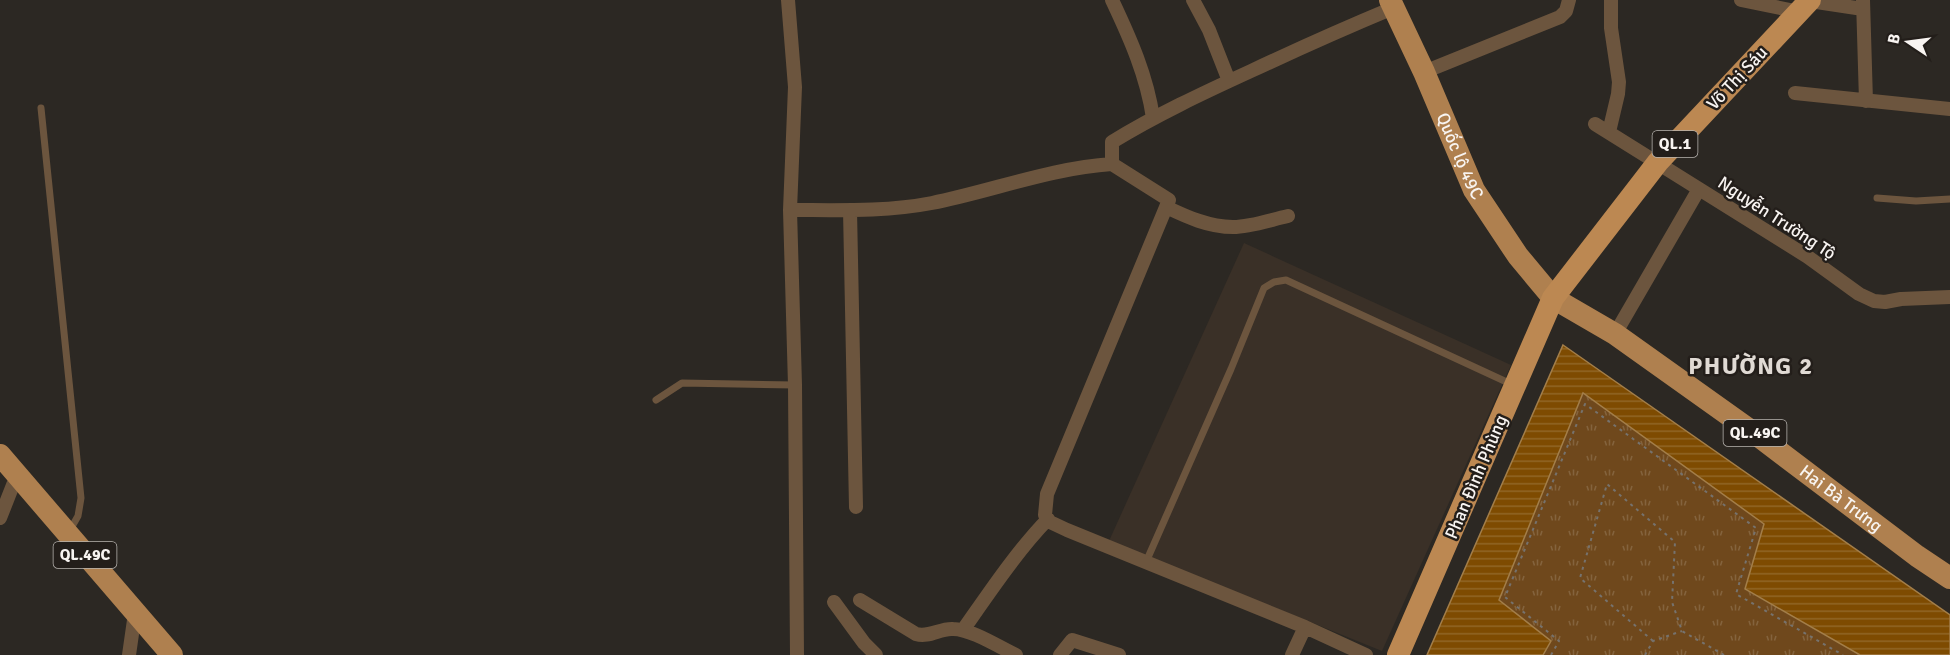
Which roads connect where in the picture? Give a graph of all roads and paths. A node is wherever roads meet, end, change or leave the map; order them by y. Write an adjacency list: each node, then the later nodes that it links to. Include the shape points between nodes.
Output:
1 (788, 0): 25 (street, via 795,104)
2 (1112, 0): 16 (street, via 1139,61)
3 (1193, 0): 11 (street)
4 (1569, 0): 10 (street, via 1560,17)
5 (1611, 0): 18 (street, via 1619,82)
6 (1741, 0): 8 (street)
7 (1392, 4): 10 (main road, Quốc lộ 49C / QL.49C); 11 (street)
8 (1806, 4): 9 (street); 19 (highway, Võ Thị Sáu / QL.1)
9 (1863, 5): 13 (street)
10 (1424, 72): 29 (main road, Quốc lộ 49C / QL.49C, via 1474,190 1518,256)
11 (1229, 81): 16 (street)
12 (1795, 93): 13 (street)
13 (1866, 100): 15 (street)
14 (41, 108): 39 (lane, via 81,498 78,516)
15 (1950, 109)
16 (1153, 118): 20 (street, via 1112,142)
17 (1595, 124): 18 (street, Nguyễn Trường Tộ)
18 (1609, 132): 19 (street, Nguyễn Trường Tộ)
19 (1658, 162): 21 (street, Nguyễn Trường Tộ); 29 (highway, Võ Thị Sáu / QL.1)
20 (1112, 164): 24 (street, via 1169,200); 26 (street, via 921,205)
21 (1699, 189): 28 (street, Nguyễn Trường Tộ, via 1859,294 1885,303); 30 (street)
22 (1877, 198): 23 (lane)
23 (1950, 199)
24 (1166, 207): 27 (street, via 1189,218 1233,227); 38 (street, via 1047,494)
25 (790, 210): 26 (street); 31 (street)
26 (850, 210): 36 (street)
27 (1288, 216)
28 (1950, 297)
29 (1553, 298): 30 (main road, Hai Bà Trưng / QL.49C); 32 (highway, Phan Đình Phùng / QL.1)
30 (1615, 334): 41 (main road, Hai Bà Trưng / QL.49C)
31 (795, 385): 33 (lane, via 682,383); 52 (street)
32 (1515, 386): 40 (lane, via 1286,280 1274,282 1264,288); 59 (highway, Phan Đình Phùng / QL.1)
33 (656, 400)
34 (0, 455): 35 (main road, QL.49C)
35 (19, 477): 37 (street); 39 (main road, QL.49C)
36 (856, 507)
37 (0, 518)
38 (1048, 519): 40 (street); 46 (street)
39 (68, 535): 44 (main road, QL.49C)
40 (1146, 562): 45 (street)
41 (1950, 578)
42 (860, 600): 46 (street, via 921,636 947,629)
43 (834, 602): 49 (street)
44 (135, 613): 50 (street); 51 (main road, QL.49C)
45 (1305, 627): 57 (street); 58 (street)
46 (963, 630): 54 (street)
47 (1682, 631): 48 (path); 48 (path, via 1672,602 1675,542 1607,484 1580,578); 62 (path)
48 (1653, 641): 61 (path)
49 (863, 649): 53 (street)
50 (129, 655)
51 (172, 655)
52 (797, 655)
53 (876, 655)
54 (1016, 655)
55 (1060, 655): 56 (street, via 1072,640)
56 (1119, 655)
57 (1292, 655)
58 (1366, 655)
59 (1398, 655)
60 (1551, 655): 63 (path, via 1559,641 1505,597 1585,404 1756,528 1736,594)
61 (1645, 655)
62 (1724, 655)
63 (1843, 655)

